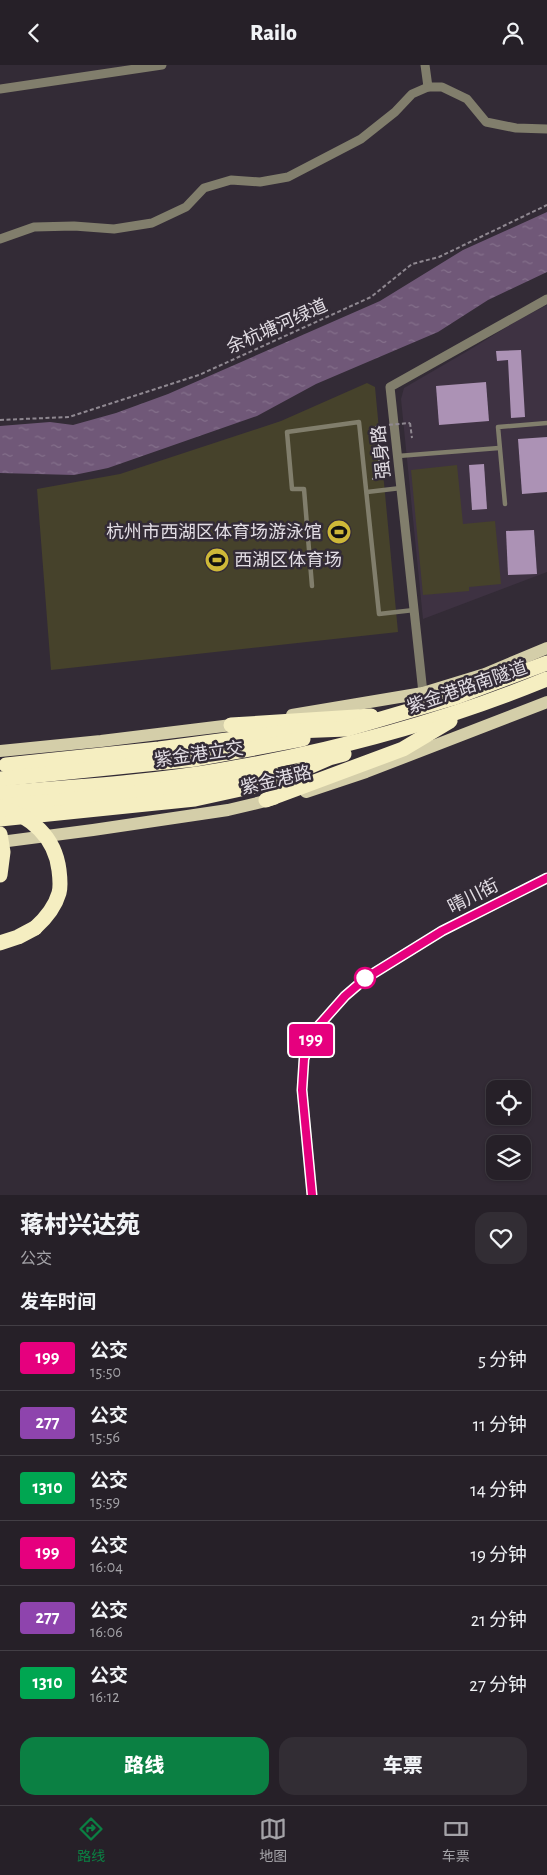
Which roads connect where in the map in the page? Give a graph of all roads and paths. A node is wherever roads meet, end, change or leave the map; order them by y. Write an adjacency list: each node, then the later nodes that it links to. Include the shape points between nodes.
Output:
1 (162, 65): 4 (street)
2 (425, 65): 3 (street)
3 (428, 87): 5 (street, via 442,87 468,99 486,122 516,128); 7 (street, via 412,94 361,139 288,177 260,182 231,180 204,188 186,207 152,223 114,229 34,227)
4 (0, 89)
5 (547, 129)
6 (547, 205): 9 (path, 余杭塘河绿道, via 439,257 412,264 371,297 199,375 69,417)
7 (0, 239)
8 (547, 299): 13 (street, 强身路, via 390,387)
9 (0, 420)
10 (547, 423): 12 (lane, via 498,427)
11 (412, 438): 14 (path, bridge, via 410,423 376,426 381,478)
12 (499, 447): 13 (lane); 17 (lane)
13 (398, 456): 15 (street, 强身路)
14 (365, 480): 16 (lane); 18 (lane, via 359,422 287,432 292,489 304,489)
15 (401, 488): 16 (lane); 19 (street, 强身路)
16 (367, 492): 19 (lane, via 379,614)
17 (505, 504)
18 (312, 586)
19 (414, 610): 23 (street, 强身路)
20 (547, 648): 23 (main road, via 485,674)
21 (547, 663): 26 (highway, 紫金港路南隧道)
22 (547, 679): 25 (highway, 紫金港路南隧道)
23 (423, 693): 27 (main road)
24 (547, 702): 33 (main road, 紫金港路, via 329,785)
25 (475, 707): 29 (highway, 紫金港路南隧道); 33 (highway, via 403,749)
26 (402, 714): 27 (highway); 28 (highway)
27 (231, 725): 30 (main road, via 101,741)
28 (347, 729): 30 (highway, via 295,731); 30 (highway, 紫金港立交, via 244,751 161,763 17,777)
29 (400, 730): 31 (highway, 紫金港立交, via 326,749); 31 (highway, via 276,781)
30 (2, 768)
31 (228, 781): 32 (highway, 紫金港立交, via 142,781); 34 (highway); 35 (highway, bridge, via 195,799)
32 (0, 793)
33 (266, 800): 37 (main road, 紫金港路, via 228,810)
34 (0, 807): 40 (highway, bridge, via 22,815 49,840 60,878 59,893 45,918 35,928)
35 (0, 819)
36 (0, 834): 38 (highway, bridge, via 3,852)
37 (0, 842)
38 (0, 875)
39 (547, 877): 41 (street, 晴川街, via 442,931 366,978 314,1031 304,1059 302,1090)
40 (0, 943)
41 (312, 1195)

